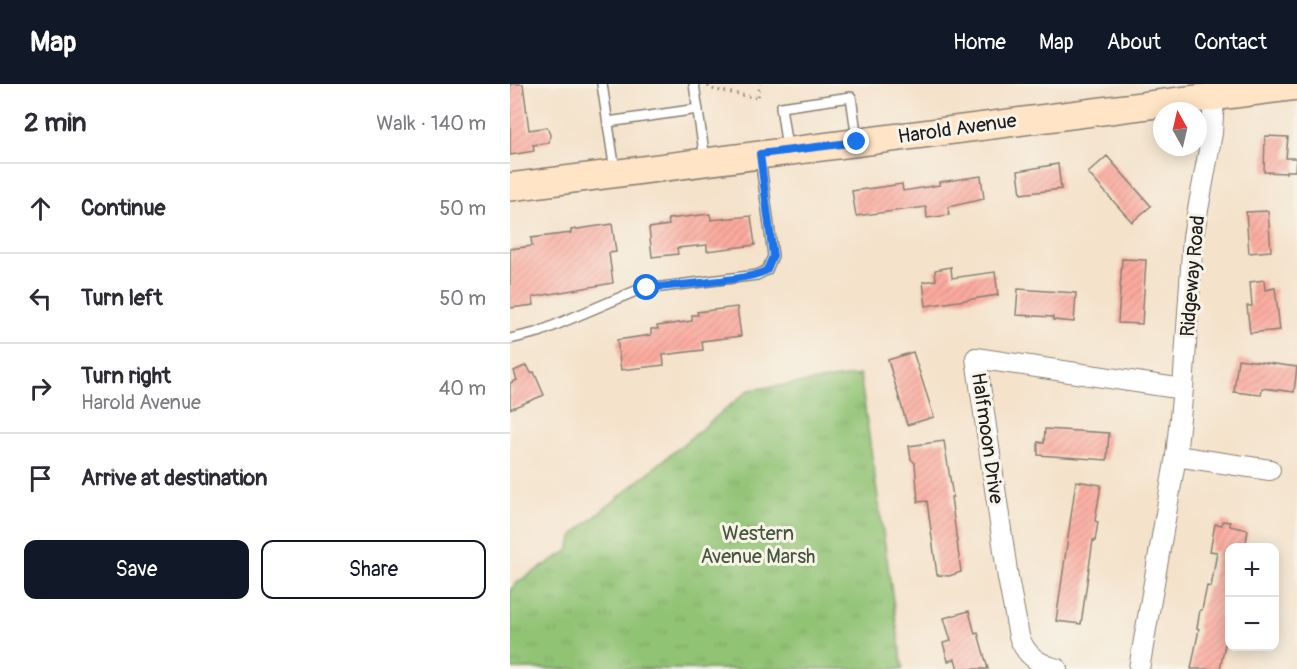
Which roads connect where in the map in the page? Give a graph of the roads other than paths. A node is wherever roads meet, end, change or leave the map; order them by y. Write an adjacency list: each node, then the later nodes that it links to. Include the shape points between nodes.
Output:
1 (602, 84): 6 (lane)
2 (694, 84): 5 (lane)
3 (1297, 86): 4 (street, Harold Avenue)
4 (1214, 97): 7 (street, Harold Avenue); 14 (street, Ridgeway Road, via 1212,134 1193,237)
5 (698, 109): 6 (lane); 10 (lane)
6 (608, 122): 11 (lane)
7 (857, 142): 8 (street, Harold Avenue); 8 (lane, via 851,97 842,98 781,106)
8 (787, 151): 9 (street, Harold Avenue)
9 (760, 154): 10 (street, Harold Avenue); 13 (lane, via 773,256 767,270 757,275 638,290 539,332)
10 (706, 162): 11 (street, Harold Avenue)
11 (615, 174): 12 (street, Harold Avenue)
12 (510, 187)
13 (510, 339)
14 (1183, 389): 15 (street, Ridgeway Road); 17 (street, Halfmoon Drive, via 976,358 1018,636 1031,658)
15 (1176, 456): 16 (street); 18 (street, Ridgeway Road)
16 (1270, 470)
17 (1057, 669)
18 (1139, 669)

